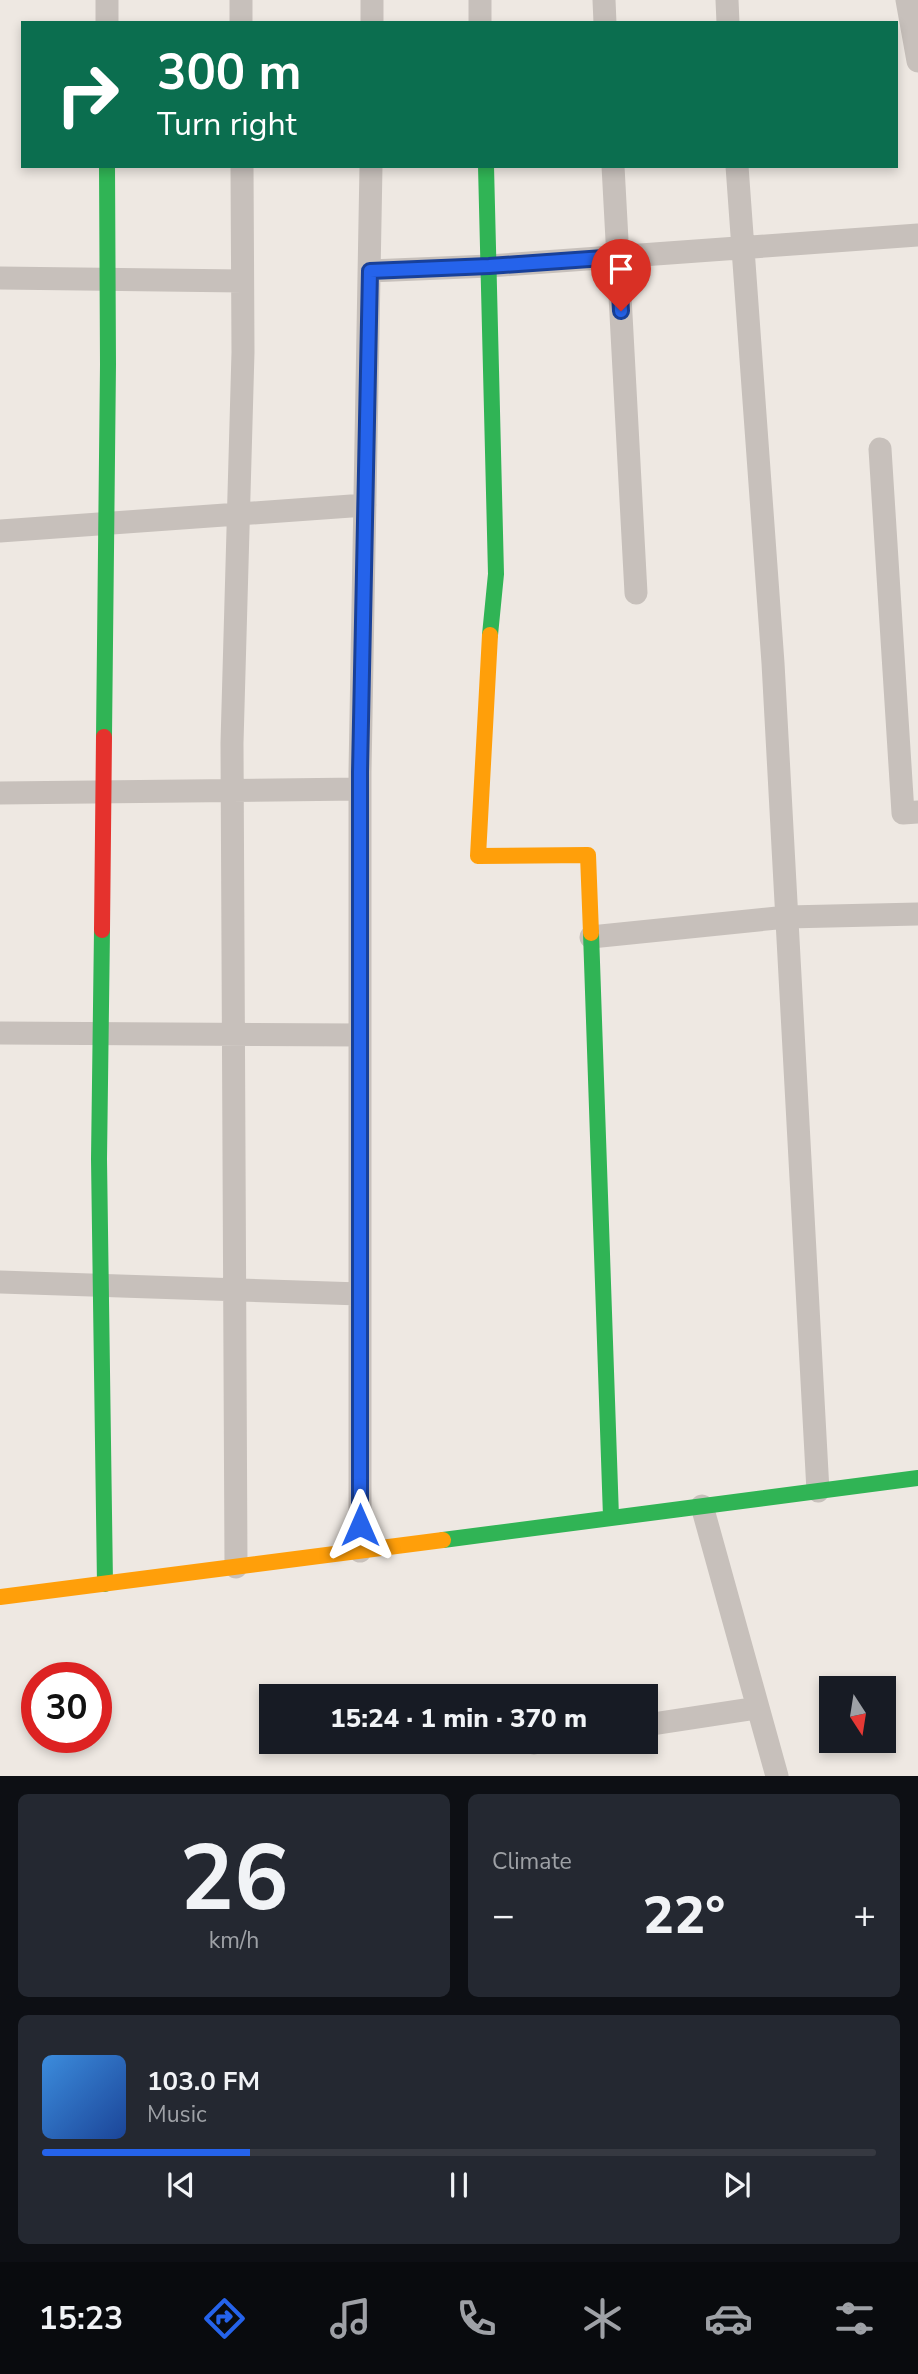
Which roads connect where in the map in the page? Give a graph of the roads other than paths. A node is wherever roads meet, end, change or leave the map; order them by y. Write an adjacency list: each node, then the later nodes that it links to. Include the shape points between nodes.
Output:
1 (107, 0): 8 (street)
2 (241, 0): 9 (street)
3 (372, 0): 10 (street)
4 (480, 0): 11 (street)
5 (604, 0): 12 (street)
6 (727, 0): 13 (street)
7 (907, 0): 14 (street)
8 (107, 21)
9 (241, 21)
10 (372, 21)
11 (480, 21)
12 (606, 21)
13 (728, 21)
14 (918, 61)
15 (107, 168): 27 (street)
16 (242, 168): 28 (street)
17 (371, 168): 25 (street)
18 (486, 168): 24 (street)
19 (613, 168): 23 (street)
20 (737, 168): 22 (street)
21 (918, 235): 22 (street)
22 (743, 247): 23 (street); 41 (street)
23 (618, 257): 24 (street); 34 (street)
24 (489, 266): 25 (street); 42 (street, via 496,574 487,660 478,856 588,855)
25 (370, 271): 30 (street)
26 (0, 278): 27 (street)
27 (108, 279): 28 (street); 32 (street)
28 (242, 281): 31 (street)
29 (880, 449): 39 (street, via 904,813)
30 (365, 505): 31 (street); 35 (street)
31 (238, 514): 32 (street); 37 (street)
32 (106, 523): 33 (street); 36 (street)
33 (0, 531)
34 (636, 593)
35 (360, 789): 37 (street); 46 (street)
36 (103, 792): 37 (street); 38 (street); 44 (street)
37 (232, 792): 45 (street)
38 (0, 793)
39 (918, 812)
40 (918, 914): 41 (street)
41 (787, 917): 42 (street); 52 (street)
42 (591, 937): 54 (street)
43 (0, 1033): 44 (street)
44 (100, 1034): 45 (street); 48 (street)
45 (233, 1034): 46 (street); 49 (street)
46 (360, 1035): 50 (street)
47 (0, 1282): 48 (street)
48 (101, 1285): 49 (street); 57 (street)
49 (235, 1290): 50 (street); 56 (street)
50 (360, 1294): 55 (street)
51 (918, 1478): 52 (street)
52 (818, 1491): 53 (street)
53 (702, 1506): 54 (street); 59 (street)
54 (611, 1517): 55 (street)
55 (360, 1551): 56 (street)
56 (236, 1567): 57 (street)
57 (105, 1584): 58 (street)
58 (0, 1597)
59 (757, 1708): 60 (street); 61 (street)
60 (658, 1724)
61 (777, 1776)

